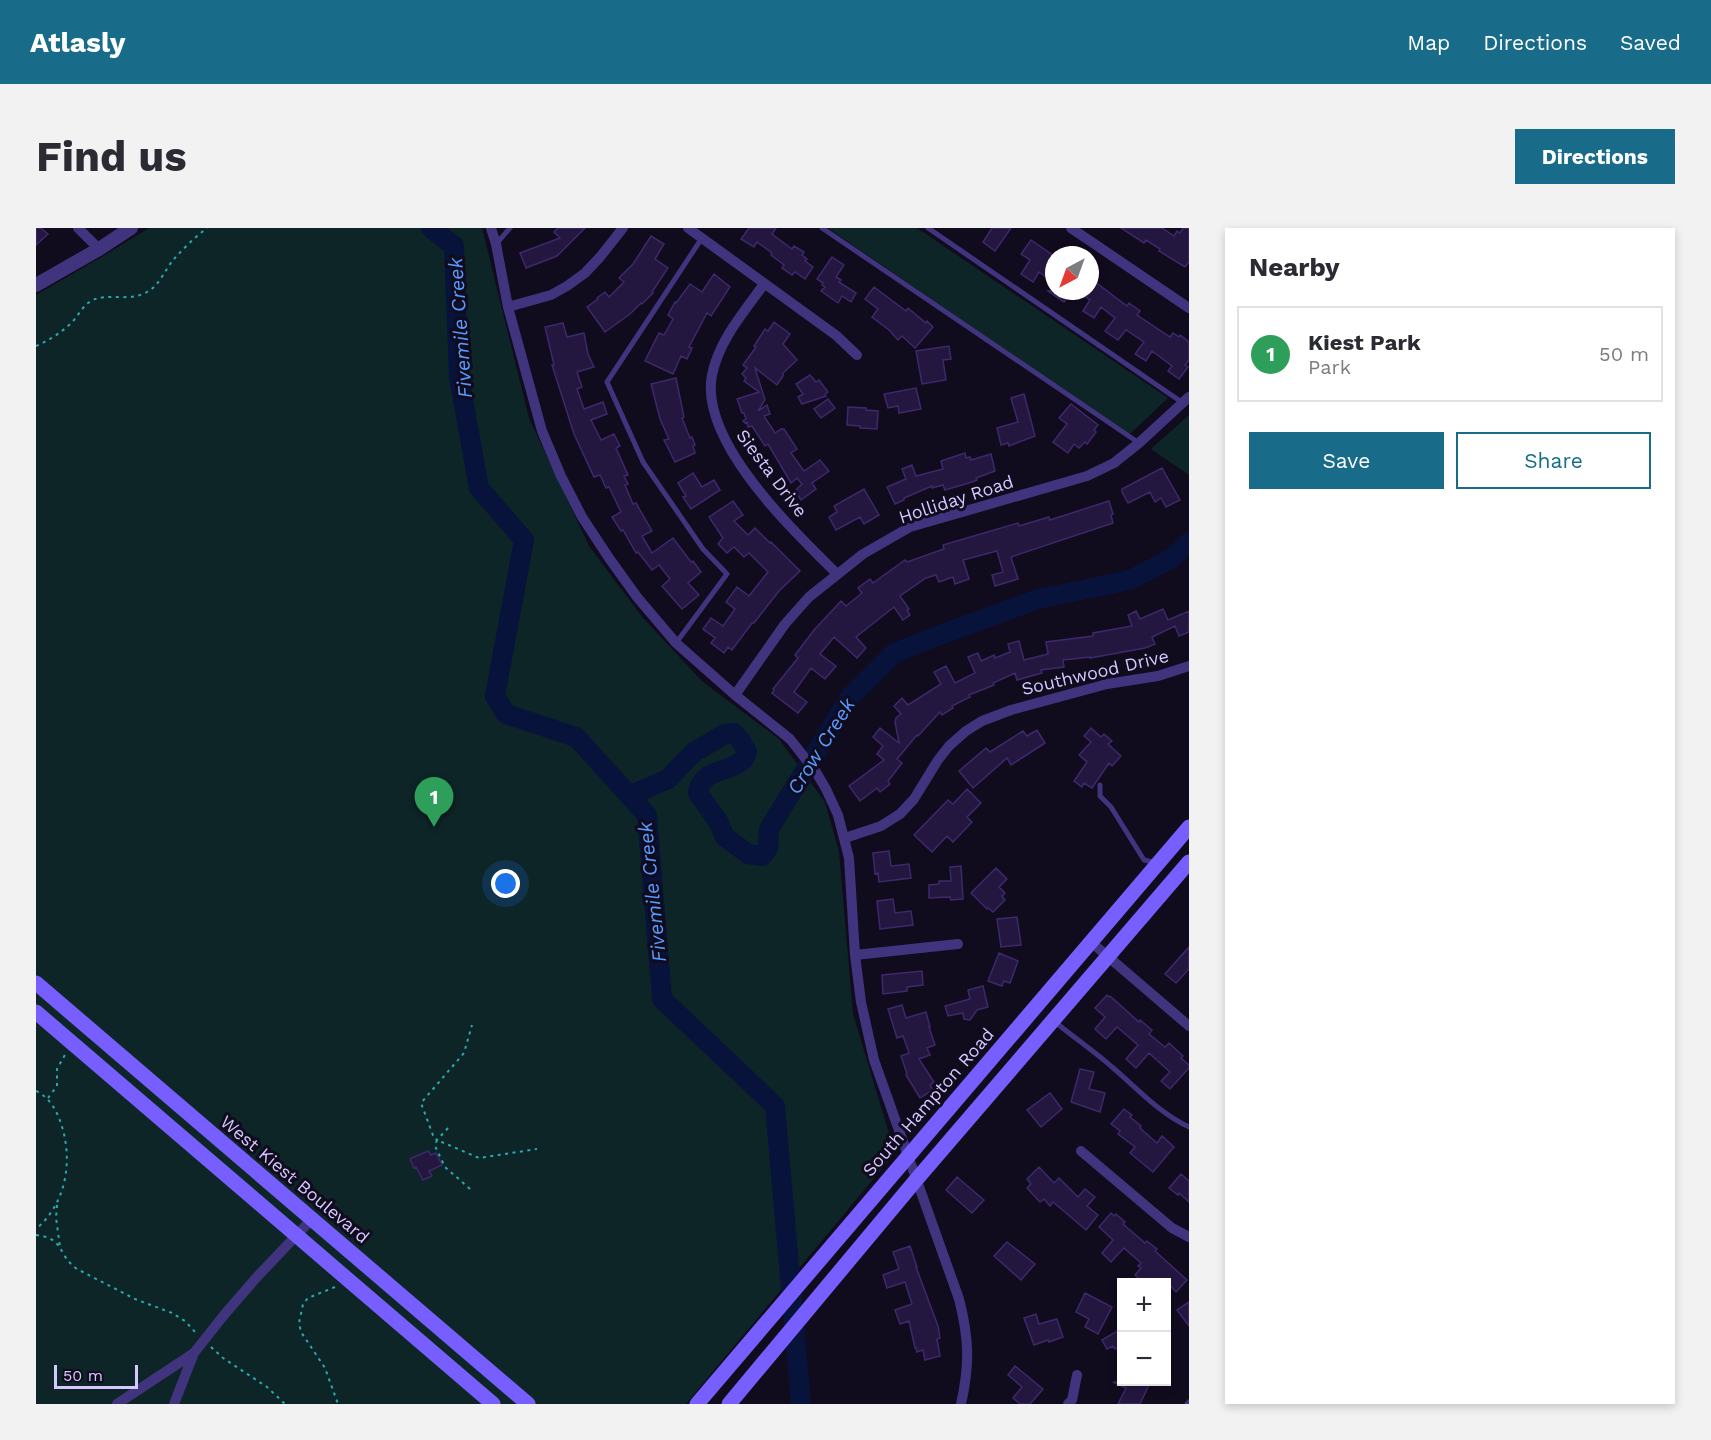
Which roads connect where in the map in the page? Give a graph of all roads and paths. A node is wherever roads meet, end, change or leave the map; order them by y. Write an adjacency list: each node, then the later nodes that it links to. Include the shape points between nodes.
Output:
1 (78, 228): 13 (street)
2 (131, 228): 13 (street)
3 (207, 228): 18 (path, via 148,292 89,302 69,325)
4 (491, 228): 12 (street)
5 (510, 228): 12 (lane)
6 (623, 228): 16 (street, via 585,273 567,286 551,295)
7 (688, 228): 11 (street)
8 (822, 228): 21 (lane)
9 (928, 228): 20 (lane)
10 (1071, 228): 17 (street)
11 (702, 238): 14 (street); 23 (lane, via 607,382 644,462 703,549 727,574)
12 (496, 244): 16 (street)
13 (99, 249): 15 (street)
14 (764, 284): 19 (street); 22 (street, Siesta Drive, via 720,349 712,375 711,404 722,434 740,463 784,521)
15 (36, 285)
16 (508, 307): 23 (street, via 542,431 561,476 609,558)
17 (1189, 308)
18 (36, 346)
19 (857, 355)
20 (1186, 400): 21 (street, Holliday Road)
21 (1139, 443): 22 (street, Holliday Road, via 1114,463 1087,476 910,527)
22 (837, 574): 25 (street, Holliday Road, via 785,624)
23 (676, 643): 25 (street)
24 (1189, 666): 28 (street, Southwood Drive, via 1158,676 1107,684 982,721 949,746 900,814 881,826)
25 (735, 695): 28 (street, via 790,739 816,772 838,815)
26 (1100, 785): 30 (lane, via 1100,795 1144,860)
27 (1189, 827): 30 (main road, South Hampton Road)
28 (844, 838): 34 (street, via 849,858)
29 (1189, 862): 31 (main road)
30 (1159, 863): 31 (main road); 32 (main road, South Hampton Road)
31 (1176, 878): 35 (main road)
32 (1090, 942): 35 (street); 49 (main road, South Hampton Road)
33 (958, 944): 34 (street)
34 (855, 955): 49 (street, via 874,1060)
35 (1107, 957): 38 (main road); 40 (street)
36 (36, 983): 53 (main road, West Kiest Boulevard)
37 (36, 1012): 56 (main road)
38 (1053, 1020): 44 (lane, via 1146,1098); 50 (main road)
39 (472, 1025): 46 (path, via 464,1053 421,1103)
40 (1189, 1026)
41 (68, 1050): 43 (path, via 57,1069 57,1086)
42 (36, 1091): 43 (path)
43 (48, 1098): 52 (path, via 63,1129 67,1150 68,1167)
44 (1189, 1127)
45 (448, 1128): 46 (path)
46 (437, 1140): 47 (path, via 478,1158); 51 (path, via 435,1146 445,1167)
47 (537, 1149)
48 (1081, 1151): 57 (street, via 1172,1228)
49 (908, 1156): 50 (street); 64 (main road, South Hampton Road)
50 (916, 1179): 71 (main road); 72 (street, via 965,1323 968,1365)
51 (470, 1189)
52 (57, 1202): 54 (path); 58 (path)
53 (312, 1219): 56 (street); 70 (main road, West Kiest Boulevard)
54 (36, 1229)
55 (36, 1235): 58 (path, via 46,1236)
56 (297, 1236): 62 (street, via 256,1278); 69 (main road)
57 (1189, 1237)
58 (60, 1247): 60 (path, via 77,1269 172,1313)
59 (341, 1285): 68 (path, via 308,1298 299,1323 326,1368)
60 (199, 1336)
61 (209, 1345): 67 (path)
62 (194, 1353): 65 (street); 66 (street)
63 (1077, 1375): 73 (street)
64 (705, 1401)
65 (117, 1404)
66 (174, 1404)
67 (285, 1404)
68 (338, 1404)
69 (493, 1404)
70 (528, 1404)
71 (729, 1404)
72 (961, 1404)
73 (1068, 1404)

